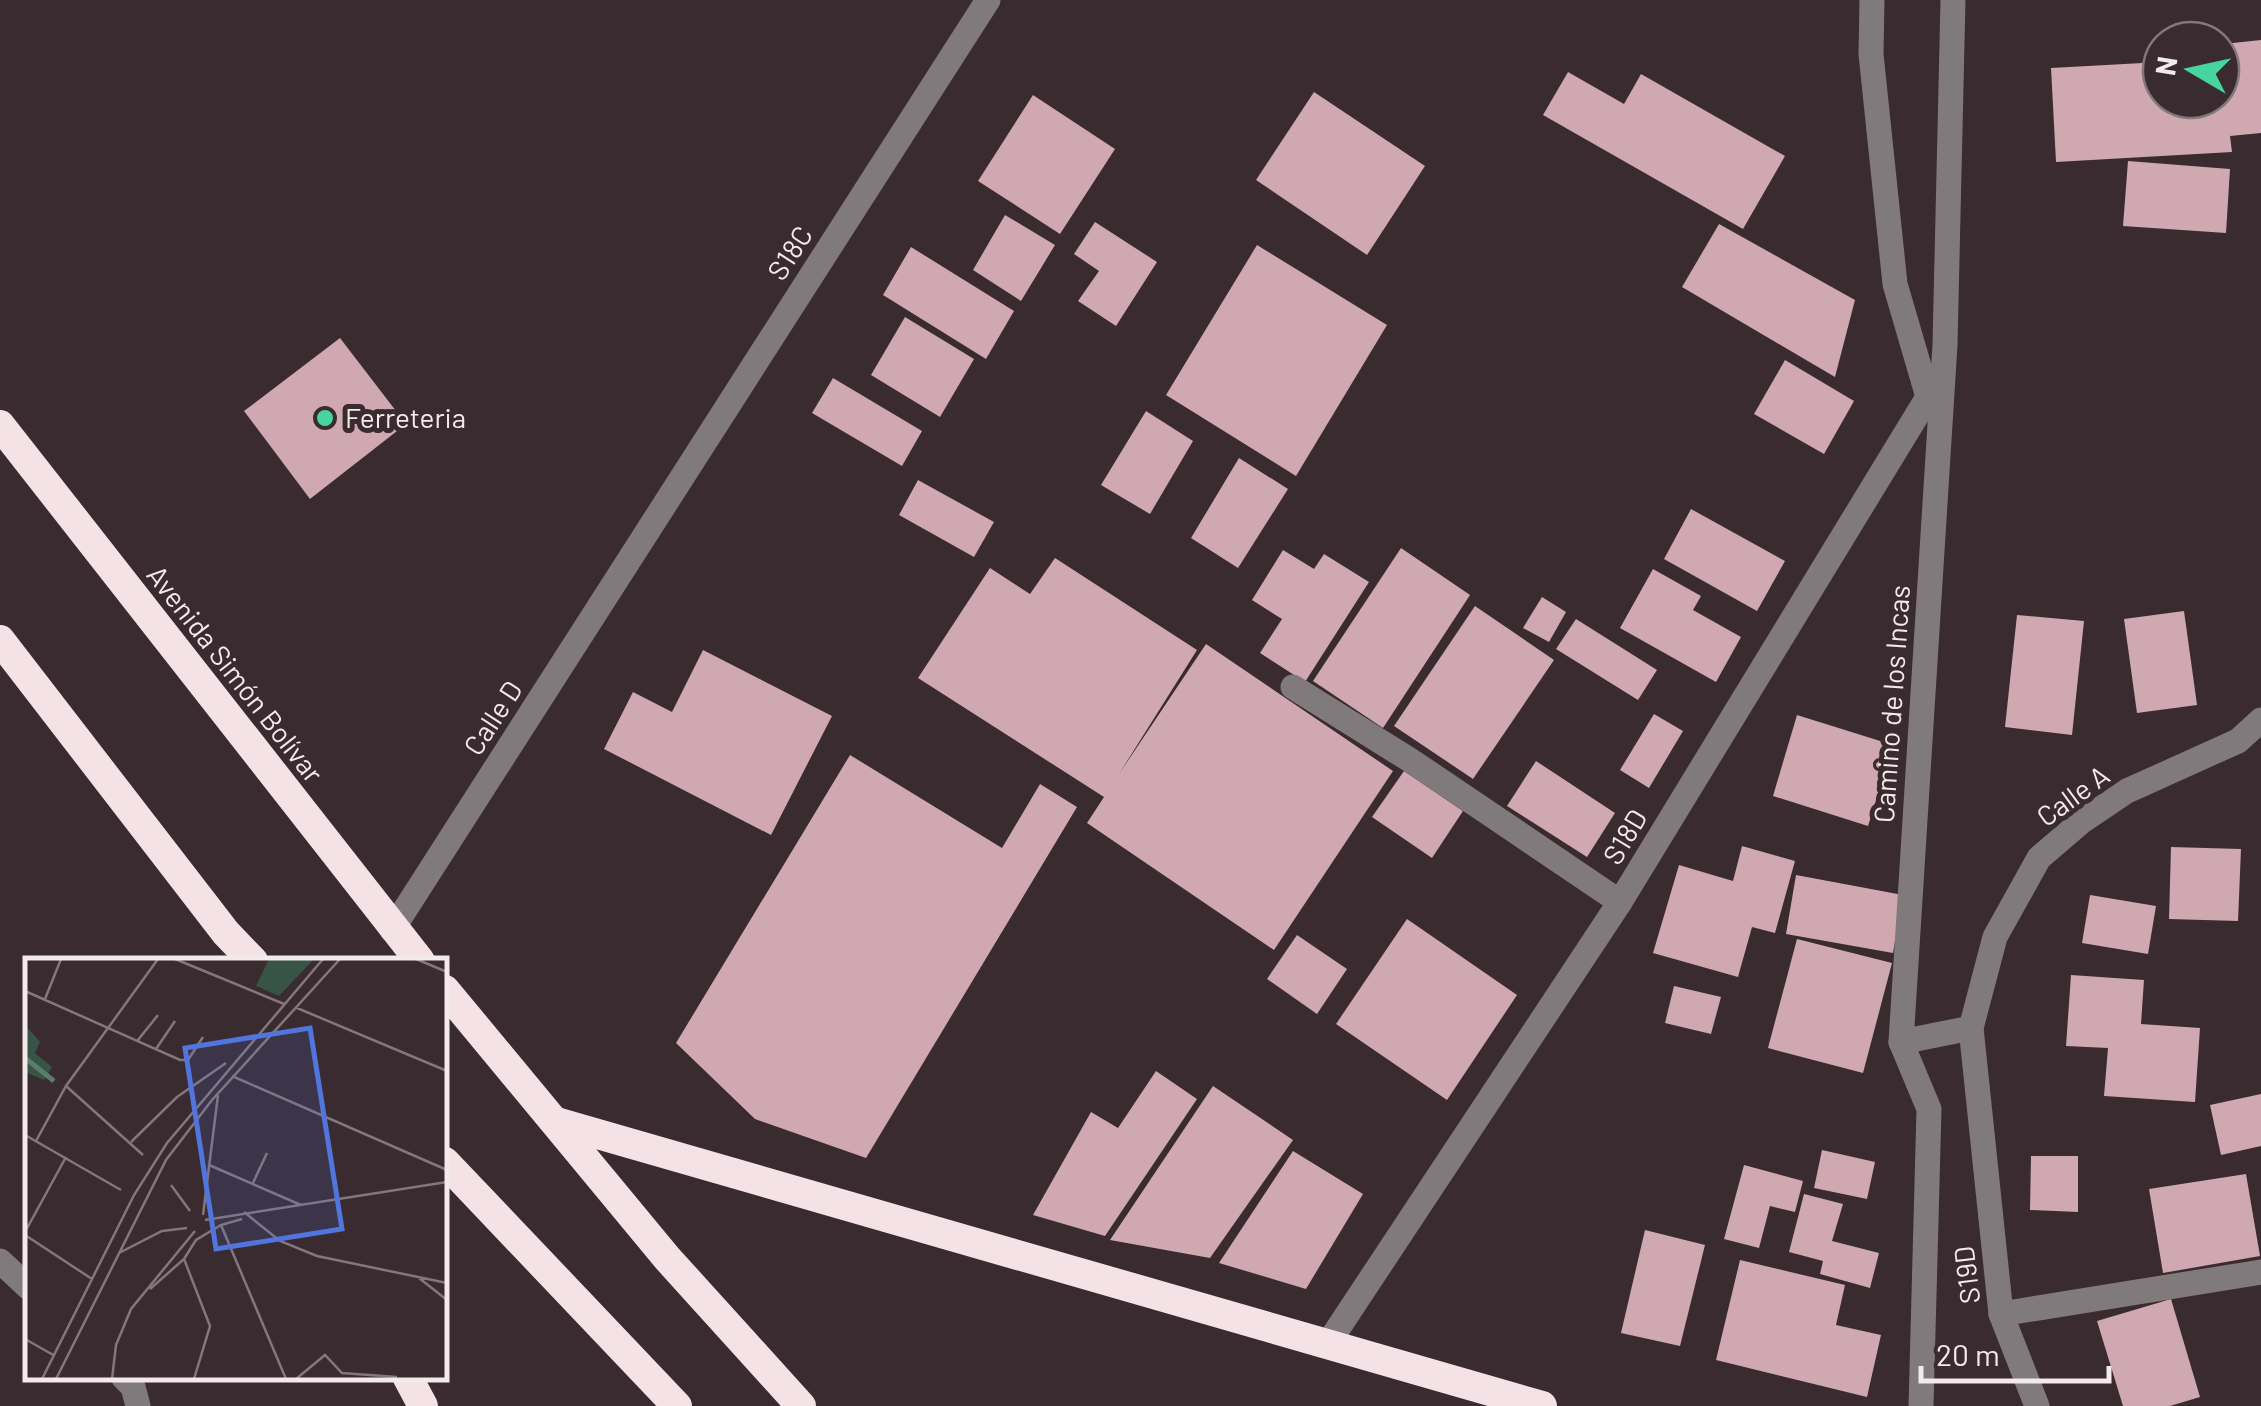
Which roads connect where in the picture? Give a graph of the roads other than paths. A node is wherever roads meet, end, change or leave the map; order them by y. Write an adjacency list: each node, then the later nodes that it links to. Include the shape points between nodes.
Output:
1 (988, 0): 7 (street, S18C)
2 (1872, 0): 5 (street, via 1871,54 1895,284)
3 (1953, 0): 4 (street, Camino de los Incas)
4 (1945, 344): 5 (street, S18D); 17 (street, Camino de los Incas)
5 (1928, 397): 11 (street, S18D)
6 (0, 425): 12 (highway, Avenida Simón Bolívar)
7 (643, 538): 12 (street, Calle D)
8 (0, 640): 13 (highway)
9 (1293, 686): 11 (street)
10 (2261, 720): 16 (street, Calle A, via 2238,741 2128,791 2039,858 1995,937)
11 (1620, 902): 24 (street, S18D)
12 (392, 930): 14 (highway, Avenida Simón Bolívar)
13 (229, 947)
14 (417, 958)
15 (448, 994): 18 (highway)
16 (1971, 1028): 17 (street); 23 (street, S19D)
17 (1901, 1042): 32 (street, Camino de los Incas, via 1929,1109)
18 (556, 1122): 24 (highway); 30 (highway)
19 (448, 1165): 29 (highway)
20 (0, 1261): 22 (street)
21 (2261, 1272): 23 (street, S19D)
22 (25, 1284)
23 (2000, 1314): 33 (street)
24 (1328, 1346): 31 (highway)
25 (127, 1381): 27 (street)
26 (410, 1381): 28 (highway)
27 (138, 1406)
28 (423, 1406)
29 (677, 1406)
30 (801, 1406)
31 (1542, 1406)
32 (1921, 1406)
33 (2037, 1406)

